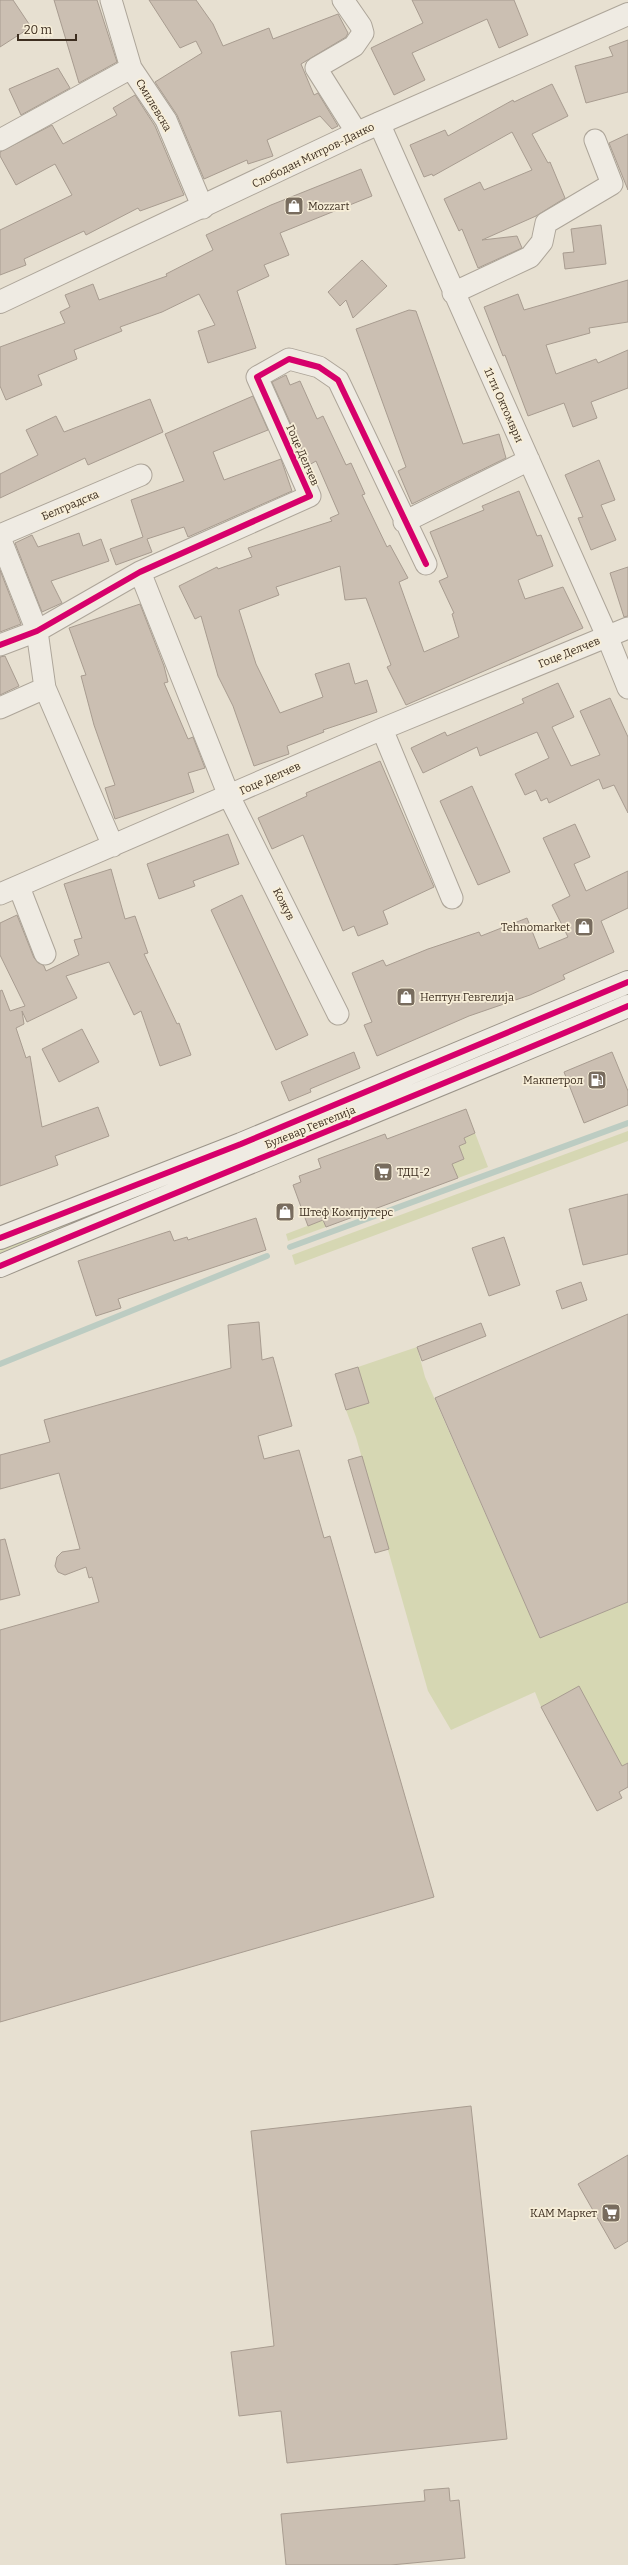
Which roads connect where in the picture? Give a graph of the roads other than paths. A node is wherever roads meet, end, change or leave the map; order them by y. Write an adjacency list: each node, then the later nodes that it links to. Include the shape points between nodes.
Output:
1 (111, 0): 4 (street, Смилевска)
2 (343, 0): 6 (street, via 363,33 354,46 316,68)
3 (628, 14): 5 (main road, Слободан Митров-Данко)
4 (132, 68): 7 (street); 10 (street, Смилевска, via 166,120)
5 (379, 123): 6 (main road, Слободан Митров-Данко); 11 (street, 11 ти Октомври)
6 (357, 133): 10 (main road, Слободан Митров-Данко)
7 (0, 140)
8 (595, 140): 9 (street)
9 (620, 187): 11 (street, via 546,223 542,242 530,257)
10 (203, 208): 12 (main road, Слободан Митров-Данко)
11 (453, 293): 13 (street, 11 ти Октомври)
12 (0, 302)
13 (529, 460): 15 (street); 21 (street, 11 ти Октомври)
14 (141, 475): 16 (street, Белградска)
15 (404, 522): 17 (street, Гоце Делчев); 18 (street, Гоце Делчев, via 338,380 319,367 289,359 257,377 310,496)
16 (0, 537): 20 (street)
17 (426, 564)
18 (140, 572): 20 (street, Гоце Делчев); 27 (street, Кожув)
19 (628, 628): 21 (street, Гоце Делчев)
20 (37, 631): 22 (street, Гоце Делчев); 23 (street)
21 (607, 636): 24 (street, 11 ти Октомври); 26 (street, Гоце Делчев)
22 (0, 646)
23 (45, 688): 25 (street); 28 (street)
24 (628, 688)
25 (0, 708)
26 (382, 729): 27 (street, Гоце Делчев); 30 (street)
27 (229, 796): 28 (street, Гоце Делчев); 34 (street, Кожув)
28 (113, 846): 29 (street, Гоце Делчев)
29 (9, 890): 31 (street)
30 (452, 898)
31 (45, 954)
32 (628, 982): 35 (main road, Булевар Гевгелија, via 241,1144)
33 (628, 1006): 36 (main road, Булевар Гевгелија, via 460,1078 206,1179)
34 (338, 1014)
35 (0, 1238)
36 (0, 1266)

